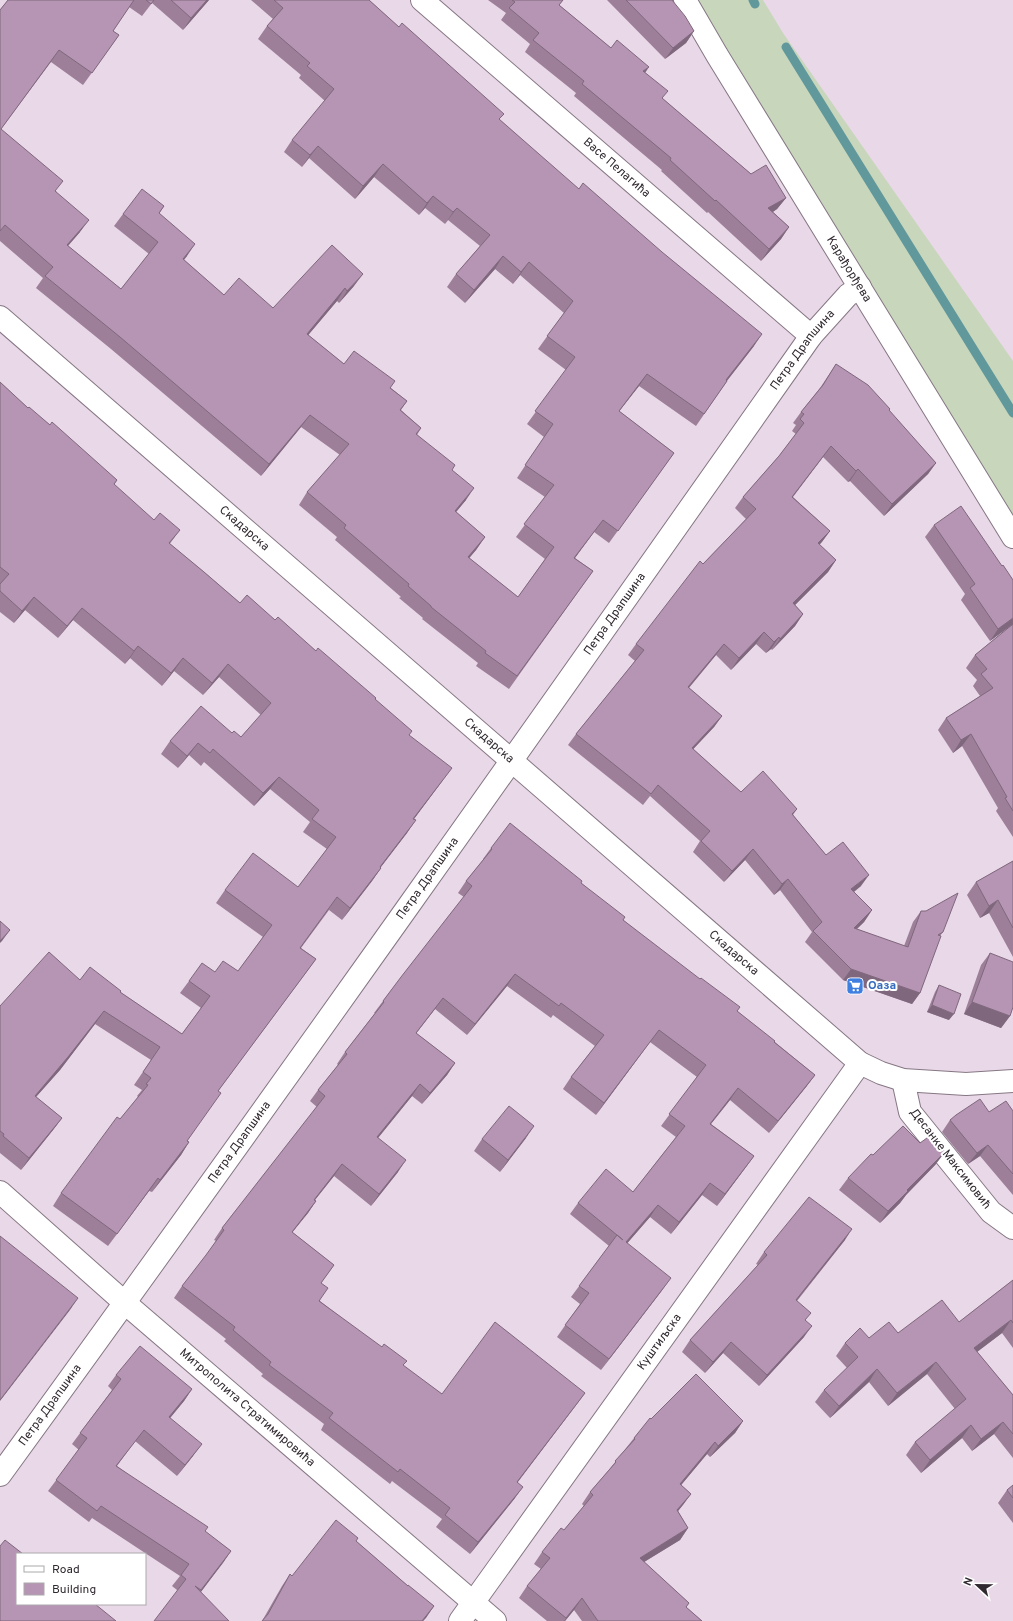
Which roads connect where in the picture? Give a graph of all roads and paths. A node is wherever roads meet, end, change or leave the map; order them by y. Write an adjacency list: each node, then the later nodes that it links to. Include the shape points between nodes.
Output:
1 (422, 0): 5 (street, Васе Пелагића)
2 (685, 0): 3 (street, Карађорђева)
3 (860, 287): 5 (street, Петра Драпшина, via 848,295); 6 (street, Карађорђева)
4 (0, 316): 7 (street, Скадарска)
5 (811, 336): 7 (street, Петра Драпшина)
6 (1013, 537)
7 (512, 761): 8 (street, Скадарска); 13 (street, Петра Драпшина)
8 (860, 1063): 9 (street, Скадарска); 15 (street, Куштиљска)
9 (903, 1080): 10 (street, Скадарска, via 966,1084); 12 (street, Десанке Максимовић, via 910,1112 990,1212)
10 (1013, 1081)
11 (0, 1192): 13 (street, Митрополита Стратимировића)
12 (1013, 1228)
13 (125, 1303): 14 (street, Петра Драпшина); 15 (street, Митрополита Стратимировића)
14 (0, 1475)
15 (473, 1603): 16 (street, Куштиљска); 17 (street, Митрополита Стратимировића)
16 (460, 1621)
17 (495, 1621)

